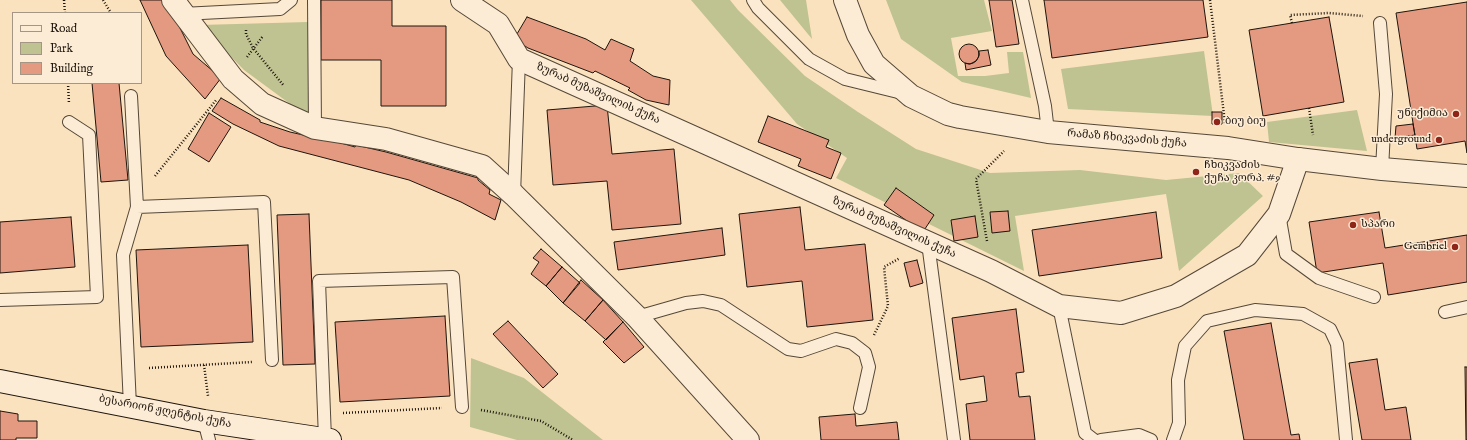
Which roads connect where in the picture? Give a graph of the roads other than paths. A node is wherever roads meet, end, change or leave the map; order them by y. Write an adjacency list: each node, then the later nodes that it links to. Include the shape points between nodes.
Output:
1 (291, 0): 7 (lane, via 280,9 245,11)
2 (314, 0): 13 (lane)
3 (462, 0): 9 (street, via 498,24)
4 (753, 0): 11 (lane, via 809,59 845,79)
5 (845, 0): 11 (street, რამაზ ჩხიკვაძის ქუჩა, via 858,36 874,64)
6 (1022, 0): 14 (lane, via 1045,106)
7 (177, 7): 13 (street, via 232,79 262,104)
8 (1380, 23): 16 (lane, via 1386,94)
9 (519, 59): 18 (lane); 21 (street, ზურაბ მუზაშვილის ქუჩა)
10 (131, 96): 19 (lane)
11 (911, 96): 14 (street, რამაზ ჩხიკვაძის ქუჩა, via 948,114)
12 (70, 122): 23 (lane, via 89,135 97,297)
13 (315, 128): 18 (street, via 386,139 482,166)
14 (1048, 132): 15 (street, რამაზ ჩხიკვაძის ქუჩა, via 1228,148)
15 (1298, 159): 16 (street, რამაზ ჩხიკვაძის ქუჩა); 20 (street, ზურაბ მუზაშვილის ქუჩა)
16 (1382, 169): 17 (street, რამაზ ჩხიკვაძის ქუჩა)
17 (1467, 176)
18 (514, 195): 27 (street)
19 (142, 207): 28 (lane, via 264,202); 30 (lane, via 123,255)
20 (1279, 214): 22 (lane, via 1286,254 1319,278); 24 (street, ზურაბ მუზაშვილის ქუჩა, via 1247,255 1176,296 1121,313)
21 (928, 243): 24 (street, ზურაბ მუზაშვილის ქუჩა, via 991,271); 37 (lane)
22 (1374, 297)
23 (0, 300)
24 (1059, 306): 38 (lane, via 1086,433)
25 (1467, 307): 26 (lane)
26 (1445, 312)
27 (637, 318): 32 (lane, via 686,303 703,301 721,305 788,349 801,350 836,339 852,343 865,353 869,367); 36 (street)
28 (272, 360)
29 (0, 381): 30 (street, ბესარიონ ჟღენტის ქუჩა)
30 (130, 406): 33 (street, ბესარიონ ჟღენტის ქუჩა)
31 (462, 407): 34 (lane, via 453,277 318,281)
32 (860, 408)
33 (208, 428): 34 (street, ბესარიონ ჟღენტის ქუჩა)
34 (325, 440): 35 (street, ბესარიონ ჟღენტის ქუჩა)
35 (330, 440)
36 (748, 440)
37 (954, 440)
38 (1094, 440)
39 (1101, 440): 40 (lane, via 1139,435)
40 (1151, 440)
41 (1173, 440): 42 (lane, via 1179,423 1178,380 1185,346 1207,322 1255,310 1303,314 1330,329 1336,344)
42 (1346, 440)

